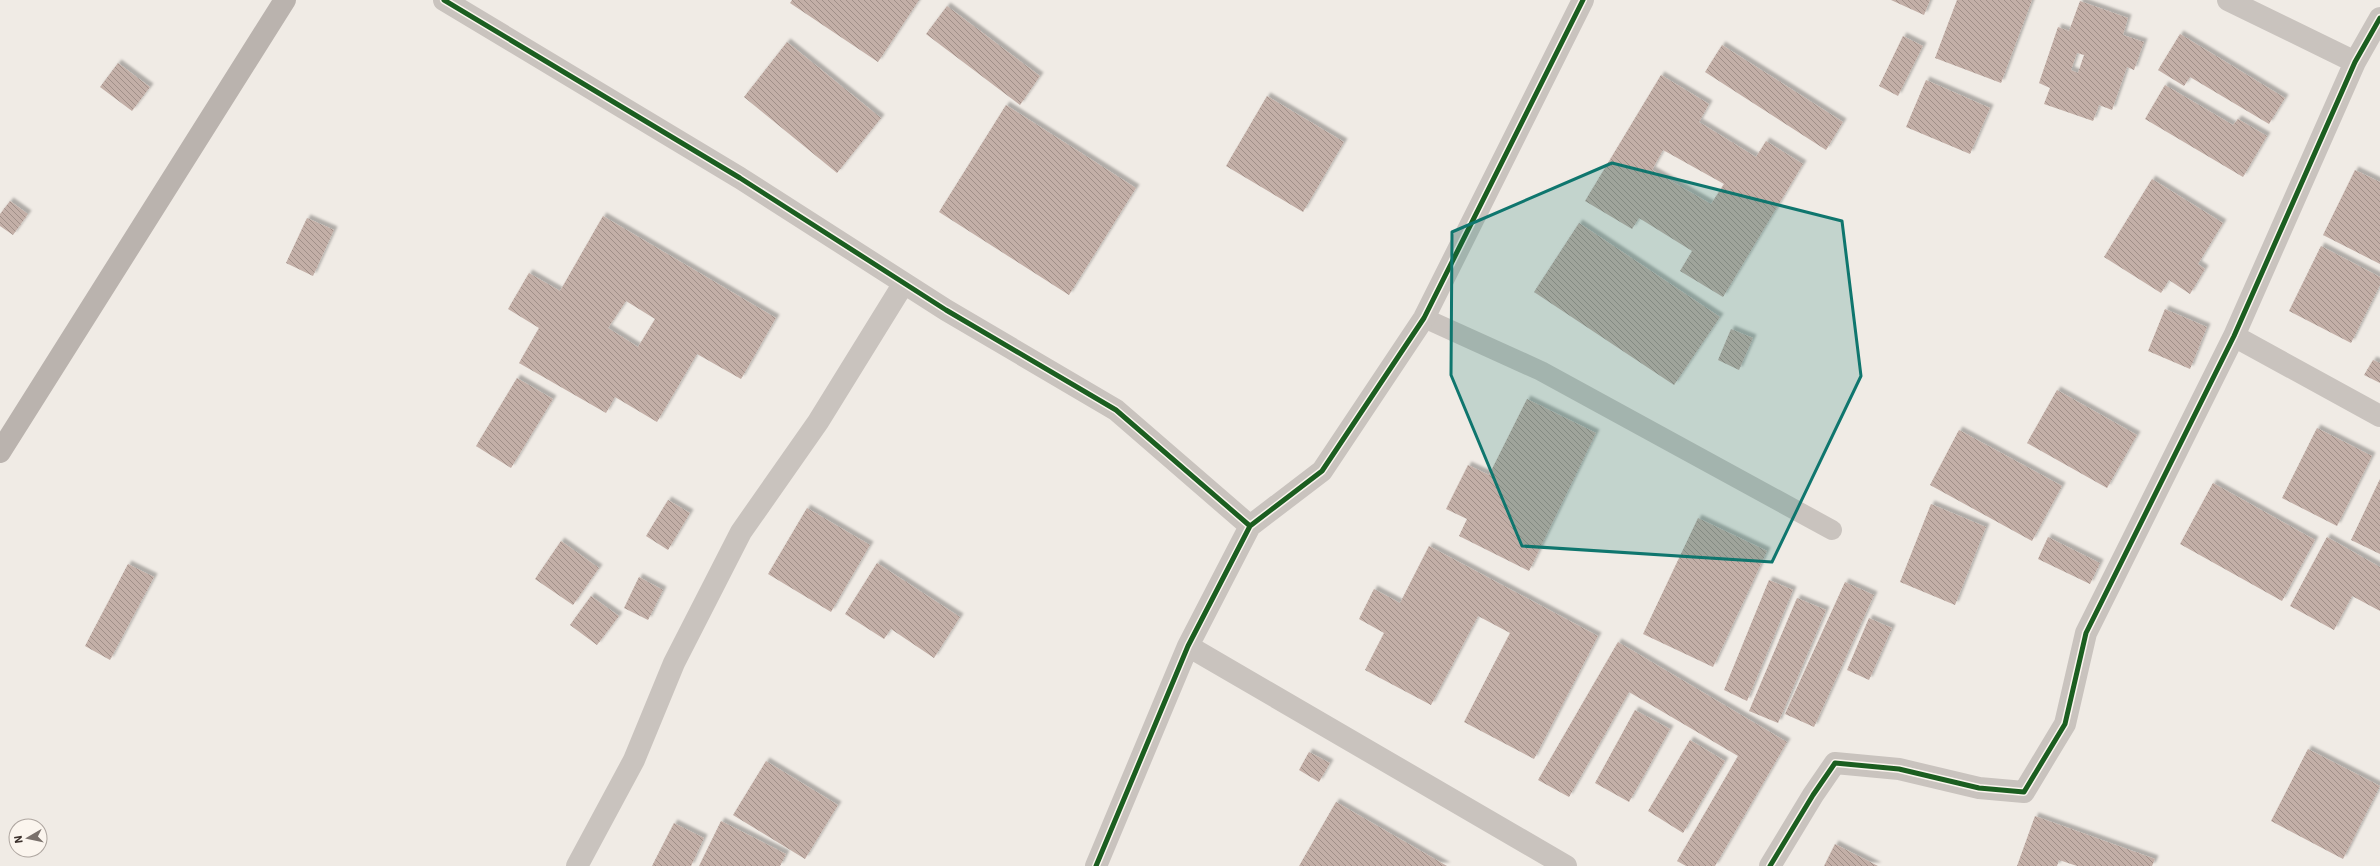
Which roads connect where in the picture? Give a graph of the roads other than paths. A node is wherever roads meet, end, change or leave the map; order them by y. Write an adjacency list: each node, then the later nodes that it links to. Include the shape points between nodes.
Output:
1 (286, 0): 11 (main road)
2 (444, 0): 7 (street, via 740,178)
3 (1583, 0): 8 (street)
4 (2228, 0): 6 (street)
5 (2380, 18): 6 (street)
6 (2355, 62): 9 (street)
7 (904, 283): 12 (street, via 1116,410); 15 (street, via 818,422 741,532 674,663 634,760)
8 (1424, 318): 12 (street, via 1322,471); 13 (lane, via 1541,371)
9 (2234, 336): 10 (street); 18 (street, via 2086,633 2065,724 2024,792 1979,788 1899,769 1835,763)
10 (2380, 416)
11 (0, 452)
12 (1250, 526): 14 (street)
13 (1832, 530)
14 (1188, 646): 16 (street); 17 (street)
15 (577, 866)
16 (1096, 866)
17 (1566, 866)
18 (1770, 866)

